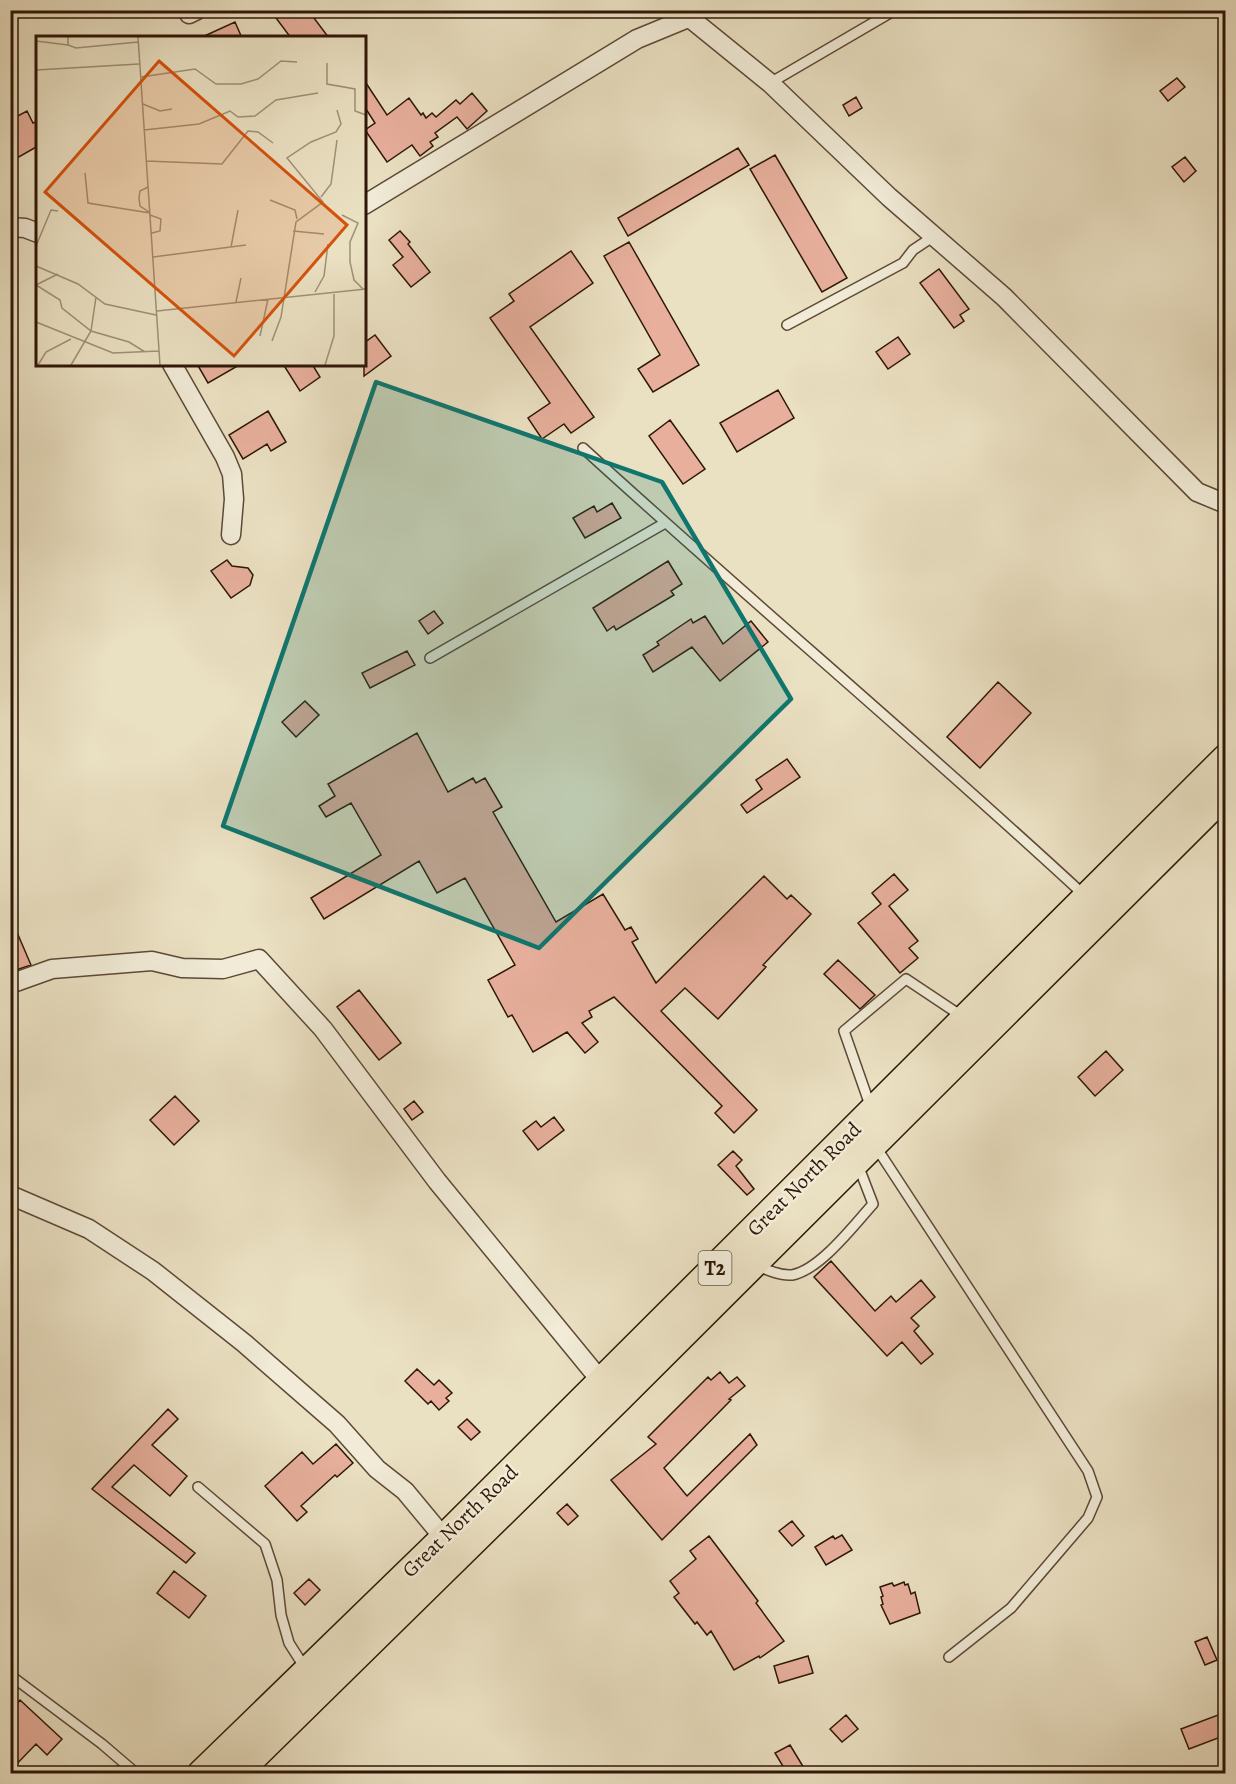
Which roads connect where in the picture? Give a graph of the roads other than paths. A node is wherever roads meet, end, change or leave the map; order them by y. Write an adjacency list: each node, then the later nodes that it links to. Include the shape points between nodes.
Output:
1 (895, 10): 3 (lane)
2 (690, 13): 3 (street); 4 (street, via 598,61)
3 (770, 83): 7 (street)
4 (366, 204)
5 (10, 227): 6 (street)
6 (36, 232)
7 (933, 236): 8 (lane, via 903,263); 11 (street, via 1004,297 1197,492)
8 (787, 325)
9 (173, 366): 13 (street, via 232,474)
10 (583, 448): 12 (lane)
11 (1226, 504)
12 (665, 523): 14 (lane); 17 (lane)
13 (231, 535)
14 (430, 658)
15 (1226, 758): 17 (main road, Great North Road / T2)
16 (1226, 793): 20 (main road, Great North Road / T2)
17 (1086, 897): 19 (main road, Great North Road / T2)
18 (10, 984): 23 (street, via 52,969 152,961 182,968 223,969 259,959 323,1029 436,1181)
19 (965, 1018): 20 (main road, Great North Road / T2); 20 (lane, via 906,979 844,1031)
20 (866, 1134): 22 (main road, Great North Road / T2); 22 (main road, Great North Road / T2); 22 (lane, via 873,1204 833,1247 816,1263 792,1275 773,1273); 26 (lane, via 1088,1471 1097,1497 1088,1518 1011,1608)
21 (10, 1195): 25 (street, via 89,1229 153,1271 337,1424 377,1469 405,1491)
22 (742, 1259): 23 (main road, Great North Road / T2); 31 (main road, Great North Road / T2)
23 (601, 1381): 25 (main road, Great North Road / T2)
24 (198, 1487): 27 (lane, via 265,1544 290,1643)
25 (444, 1538): 27 (main road, Great North Road / T2)
26 (949, 1657)
27 (306, 1670): 30 (main road, Great North Road / T2)
28 (10, 1675): 29 (lane)
29 (137, 1773)
30 (201, 1773)
31 (236, 1773)

